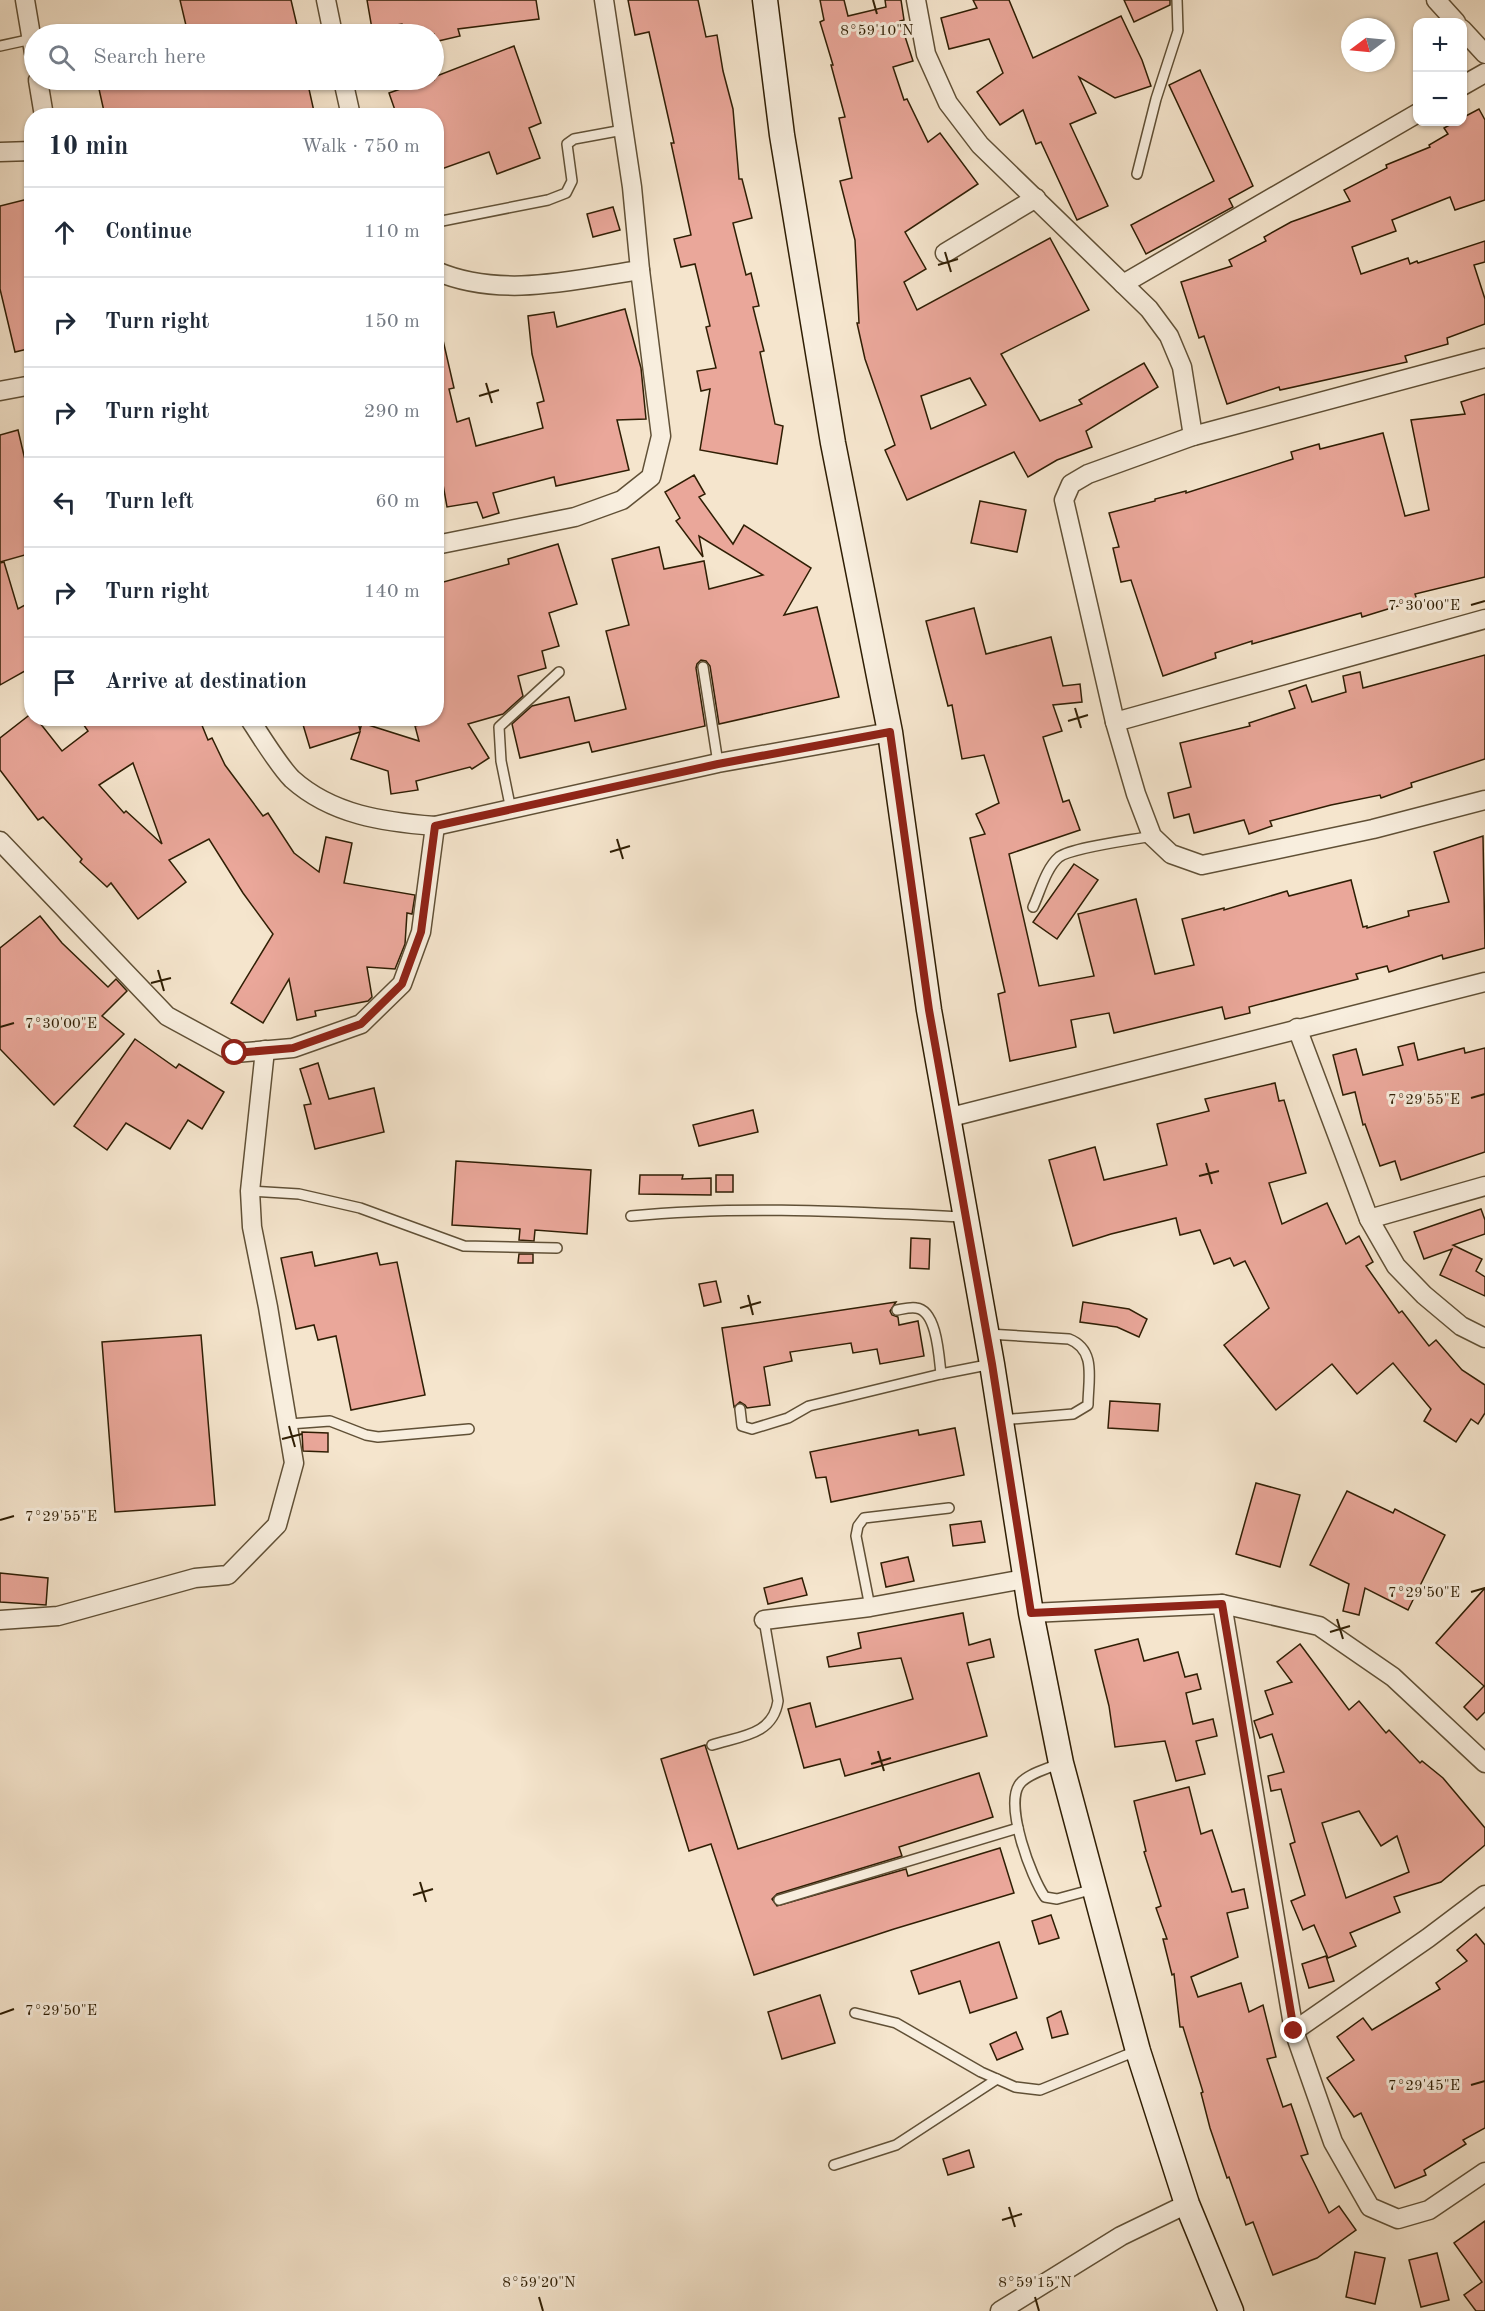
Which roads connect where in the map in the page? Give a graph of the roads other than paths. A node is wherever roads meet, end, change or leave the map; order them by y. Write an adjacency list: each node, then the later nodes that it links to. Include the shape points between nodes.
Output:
1 (25, 0): 9 (street)
2 (326, 0): 10 (street)
3 (604, 0): 22 (street)
4 (765, 0): 42 (main road, via 782,135 833,443)
5 (916, 0): 26 (street, via 926,54 948,104 980,145)
6 (1177, 0): 25 (lane, via 1178,31)
7 (1436, 0): 8 (street)
8 (1452, 18)
9 (29, 24)
10 (331, 24)
11 (1467, 34): 14 (street)
12 (0, 46): 13 (lane)
13 (24, 46)
14 (1485, 54)
15 (1485, 73): 16 (street)
16 (1467, 83)
17 (40, 90): 19 (street)
18 (345, 90): 20 (street)
19 (43, 108)
20 (349, 108)
21 (1413, 116): 31 (street)
22 (623, 130): 27 (lane, via 574,139 567,144 572,181 566,192 548,200); 29 (street)
23 (24, 151): 24 (street)
24 (0, 152)
25 (1137, 174)
26 (1036, 198): 28 (street); 31 (street)
27 (444, 221)
28 (945, 253)
29 (640, 270): 30 (street, via 546,285 492,286); 36 (street, via 661,436 651,477 622,500 575,517)
30 (444, 274)
31 (1123, 284): 35 (street, via 1169,336 1182,367)
32 (1485, 358): 35 (street)
33 (24, 386): 34 (street)
34 (0, 391)
35 (1193, 435): 40 (street, via 1088,474 1071,484 1064,500)
36 (444, 543)
37 (1485, 620): 40 (street)
38 (703, 667): 43 (lane)
39 (559, 672): 45 (lane, via 499,727)
40 (1115, 722): 47 (street)
41 (255, 726): 46 (street, via 292,778 336,808 390,823)
42 (890, 732): 43 (street); 53 (main road)
43 (718, 764): 45 (street)
44 (1485, 800): 47 (street, via 1373,829 1202,865 1171,854)
45 (511, 810): 46 (street)
46 (435, 826): 52 (street, via 421,932 402,984 361,1024 293,1048)
47 (1152, 836): 49 (lane, via 1060,856)
48 (0, 841): 52 (street, via 167,1016 235,1053)
49 (1033, 908)
50 (1485, 982): 51 (street)
51 (1297, 1028): 53 (street); 58 (street)
52 (265, 1050): 55 (street)
53 (947, 1118): 57 (main road)
54 (1485, 1186): 58 (street)
55 (250, 1191): 59 (lane, via 299,1194 360,1208 464,1246); 67 (street, via 252,1227)
56 (632, 1216): 57 (lane, via 683,1211 818,1210)
57 (965, 1217): 61 (main road)
58 (1369, 1219): 62 (street, via 1396,1266 1424,1295 1461,1326)
59 (557, 1248)
60 (897, 1310): 64 (lane, via 915,1308 929,1316)
61 (986, 1334): 63 (main road); 66 (lane, via 1069,1339 1080,1343 1088,1359 1088,1405 1083,1410)
62 (1485, 1338)
63 (992, 1364): 64 (lane); 66 (main road)
64 (941, 1374): 65 (lane, via 809,1406 788,1418 752,1429 742,1426)
65 (740, 1409)
66 (999, 1420): 70 (main road)
67 (289, 1424): 68 (lane, via 330,1421 378,1437); 74 (street, via 294,1463 278,1525 228,1575 195,1578 58,1616)
68 (469, 1429)
69 (949, 1508): 72 (lane, via 864,1518 856,1536)
70 (1024, 1579): 72 (street); 73 (main road)
71 (1222, 1604): 73 (street); 78 (street, via 1320,1626 1393,1677); 84 (street)
72 (870, 1607): 75 (street)
73 (1031, 1613): 77 (main road)
74 (0, 1620)
75 (764, 1620): 76 (lane, via 778,1701 776,1714 769,1725)
76 (712, 1745)
77 (1061, 1763): 79 (lane, via 1020,1783 1014,1804); 80 (main road)
78 (1485, 1763)
79 (1018, 1828): 80 (lane, via 1037,1885 1045,1897 1057,1899); 82 (lane)
80 (1094, 1889): 85 (main road)
81 (1485, 1895): 84 (street)
82 (779, 1900)
83 (855, 2013): 86 (lane, via 896,2023)
84 (1294, 2031): 88 (street, via 1333,2142 1370,2206 1398,2219 1429,2210)
85 (1138, 2050): 86 (lane, via 1040,2090 1015,2087); 89 (main road)
86 (996, 2079): 87 (lane, via 896,2145)
87 (834, 2165)
88 (1485, 2172)
89 (1188, 2205): 90 (street, via 1121,2236); 91 (main road)
90 (1000, 2311)
91 (1231, 2311)

